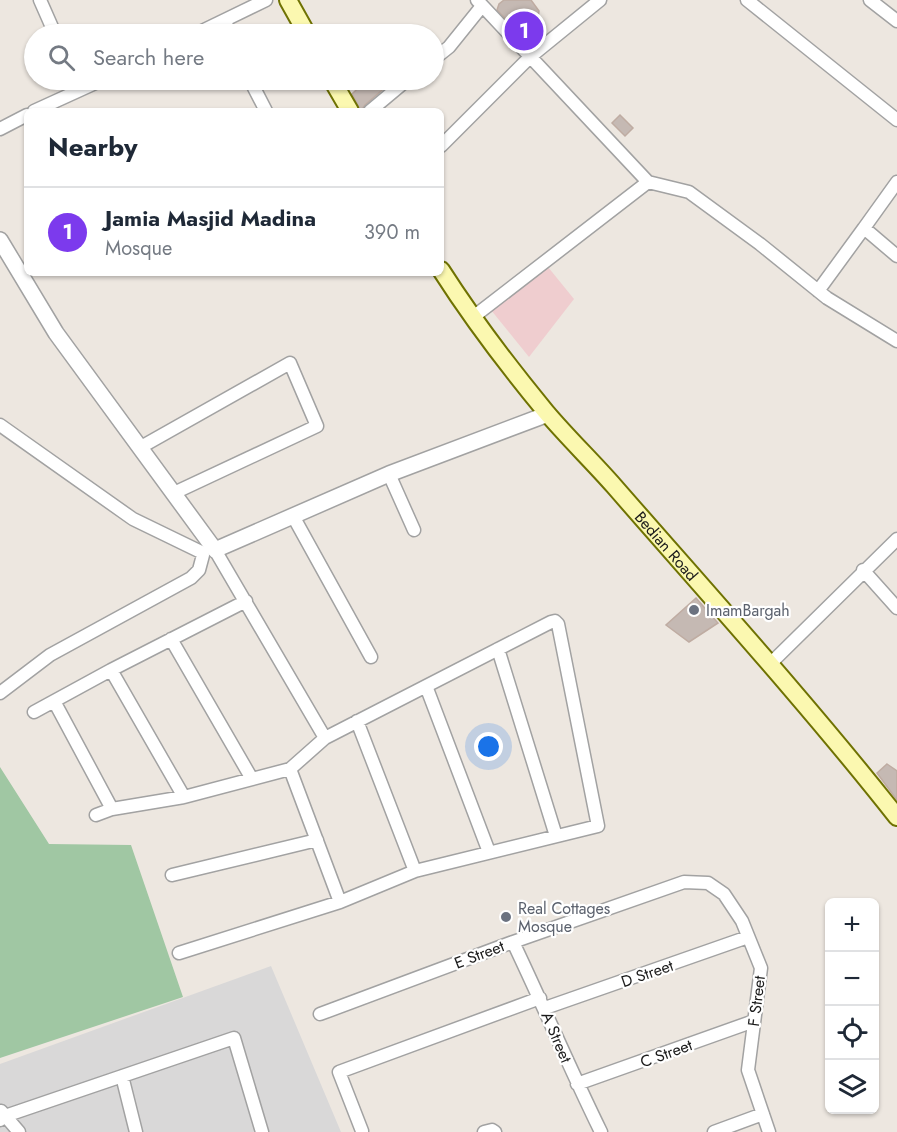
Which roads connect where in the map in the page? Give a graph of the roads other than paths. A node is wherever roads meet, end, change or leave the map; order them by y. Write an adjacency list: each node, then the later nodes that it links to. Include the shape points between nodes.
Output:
1 (40, 0): 10 (street)
2 (266, 0): 8 (street)
3 (288, 0): 13 (main road)
4 (600, 0): 15 (street)
5 (747, 0): 25 (street)
6 (870, 0): 9 (street)
7 (480, 3): 14 (street); 15 (street)
8 (225, 21): 11 (street); 12 (street)
9 (897, 21)
10 (51, 24)
11 (218, 24)
12 (226, 24)
13 (301, 24)
14 (444, 51)
15 (530, 57): 27 (street); 28 (street)
16 (71, 90): 20 (street)
17 (255, 90): 21 (street)
18 (338, 90): 22 (main road)
19 (395, 90): 23 (street)
20 (39, 108)
21 (264, 108)
22 (348, 108)
23 (374, 108)
24 (24, 117): 26 (street)
25 (897, 120)
26 (0, 129)
27 (444, 143)
28 (648, 182): 34 (street, via 689,192); 35 (street)
29 (897, 182): 30 (street)
30 (864, 228): 32 (street); 34 (street)
31 (0, 240): 39 (street, via 56,333)
32 (897, 256)
33 (444, 275): 35 (main road, Bedian Road)
34 (818, 291): 36 (street)
35 (472, 318): 37 (main road, Bedian Road)
36 (897, 341)
37 (548, 414): 40 (street); 52 (main road, Bedian Road)
38 (0, 425): 55 (street, via 133,519 203,555 199,570 191,578 51,654)
39 (141, 447): 41 (street); 41 (street, via 290,363 317,426)
40 (389, 474): 42 (street); 43 (street)
41 (174, 493): 45 (street)
42 (293, 516): 45 (street); 51 (street)
43 (414, 530)
44 (897, 539): 46 (street)
45 (215, 550): 47 (street)
46 (863, 570): 48 (street); 52 (street)
47 (246, 602): 49 (street); 59 (street)
48 (897, 608)
49 (171, 639): 53 (street); 61 (street)
50 (498, 650): 54 (street); 66 (street); 66 (street, via 551,621 558,624 599,824 597,828)
51 (371, 657)
52 (769, 665): 65 (main road, Bedian Road)
53 (111, 670): 56 (street); 62 (street)
54 (426, 686): 58 (street); 68 (street)
55 (0, 693)
56 (54, 702): 57 (street); 63 (street)
57 (34, 712)
58 (357, 721): 59 (street); 69 (street)
59 (325, 738): 60 (street)
60 (290, 769): 61 (street); 67 (street)
61 (252, 779): 62 (street)
62 (184, 797): 63 (street)
63 (112, 809): 64 (street)
64 (96, 815)
65 (897, 817)
66 (556, 836): 68 (street)
67 (316, 840): 70 (street); 72 (street)
68 (489, 852): 69 (street)
69 (415, 871): 72 (street)
70 (172, 875)
71 (708, 883): 73 (street, F Street, via 724,894); 74 (street, E Street, via 684,882)
72 (340, 902): 75 (street)
73 (748, 937): 76 (street, D Street); 78 (street, F Street, via 760,968)
74 (513, 942): 76 (street, A Street); 77 (street, E Street)
75 (179, 953)
76 (542, 1003): 80 (street, A Street); 83 (street, D Street, via 339,1072)
77 (320, 1014)
78 (754, 1021): 80 (street, C Street); 81 (street, F Street, via 748,1070)
79 (122, 1076): 82 (street); 85 (street); 86 (street, via 234,1038)
80 (577, 1084): 89 (street, A Street)
81 (763, 1114): 90 (street); 91 (street, F Street)
82 (2, 1115): 84 (street)
83 (362, 1131)
84 (19, 1132)
85 (136, 1132)
86 (262, 1132)
87 (484, 1132): 88 (street)
88 (495, 1132)
89 (601, 1132)
90 (714, 1132)
91 (769, 1132)

